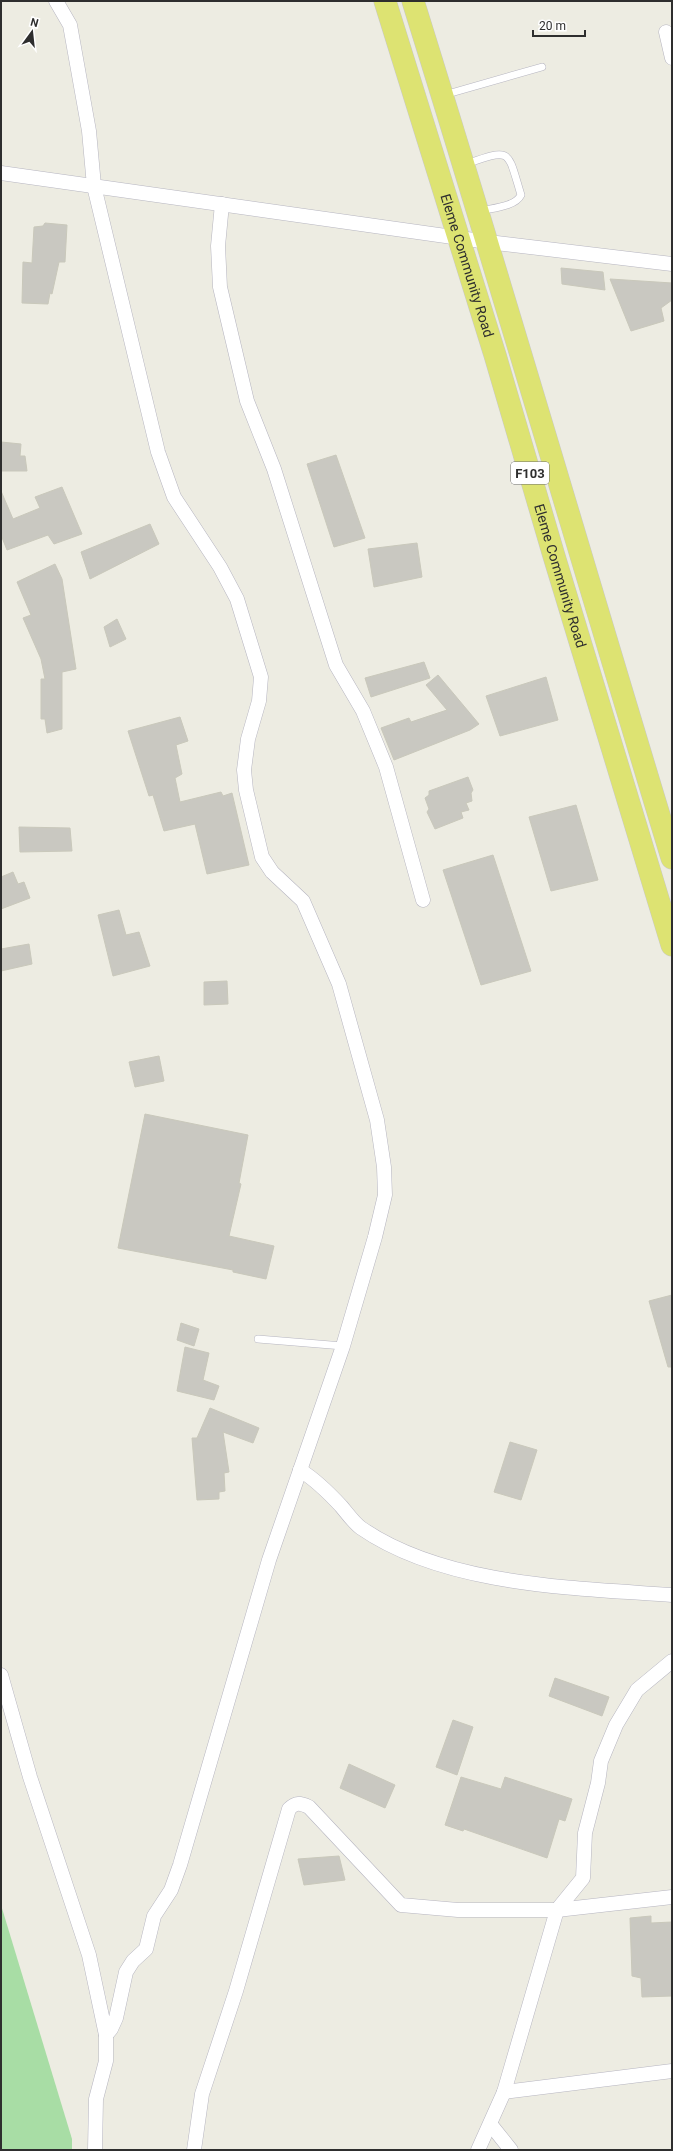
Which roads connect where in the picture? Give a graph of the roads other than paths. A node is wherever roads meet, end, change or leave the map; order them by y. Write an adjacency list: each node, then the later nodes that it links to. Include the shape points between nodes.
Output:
1 (56, 1): 10 (street, via 72,32 89,131)
2 (385, 1): 13 (main road, Eleme Community Road / F103)
3 (413, 1): 7 (main road, Eleme Community Road / F103)
4 (666, 32): 5 (street)
5 (672, 58)
6 (542, 67): 7 (lane)
7 (442, 95): 8 (main road, Eleme Community Road / F103)
8 (464, 164): 12 (main road, Eleme Community Road / F103); 12 (lane, via 497,153 510,160 520,195 518,199)
9 (1, 173): 10 (street)
10 (94, 186): 11 (street); 20 (street, via 158,452 174,497 220,567 237,599 261,677 259,701 248,739 244,770 246,790 262,857 272,872 303,901 310,916 339,984 377,1120 385,1195)
11 (222, 204): 13 (street); 17 (street, via 218,246 220,286 247,401 274,469 336,665 363,711 386,767)
12 (479, 212): 14 (main road, Eleme Community Road / F103)
13 (458, 238): 14 (street); 18 (main road, Eleme Community Road / F103)
14 (488, 242): 15 (street); 16 (main road, Eleme Community Road / F103)
15 (672, 264)
16 (672, 858)
17 (423, 900)
18 (672, 945)
19 (258, 1339): 20 (lane)
20 (343, 1346): 21 (street)
21 (300, 1470): 22 (street, via 317,1481 360,1527 389,1545 419,1558 481,1575 550,1586); 27 (street, via 269,1560 180,1866 171,1890 154,1916 146,1949 126,1972 116,2018)
22 (672, 1595)
23 (672, 1661): 26 (street, via 638,1690 616,1725 601,1761 585,1833 583,1878)
24 (1, 1675): 27 (street, via 30,1777 89,1955)
25 (672, 1898): 26 (street)
26 (557, 1910): 29 (street); 32 (street, via 458,1910 401,1905 309,1807 302,1803 294,1804 289,1809 236,1991 202,2094)
27 (106, 2035): 31 (street, via 106,2061 96,2099)
28 (672, 2071): 29 (street)
29 (504, 2092): 30 (street)
30 (491, 2125): 33 (street); 34 (street)
31 (95, 2150)
32 (194, 2150)
33 (478, 2150)
34 (511, 2150)

